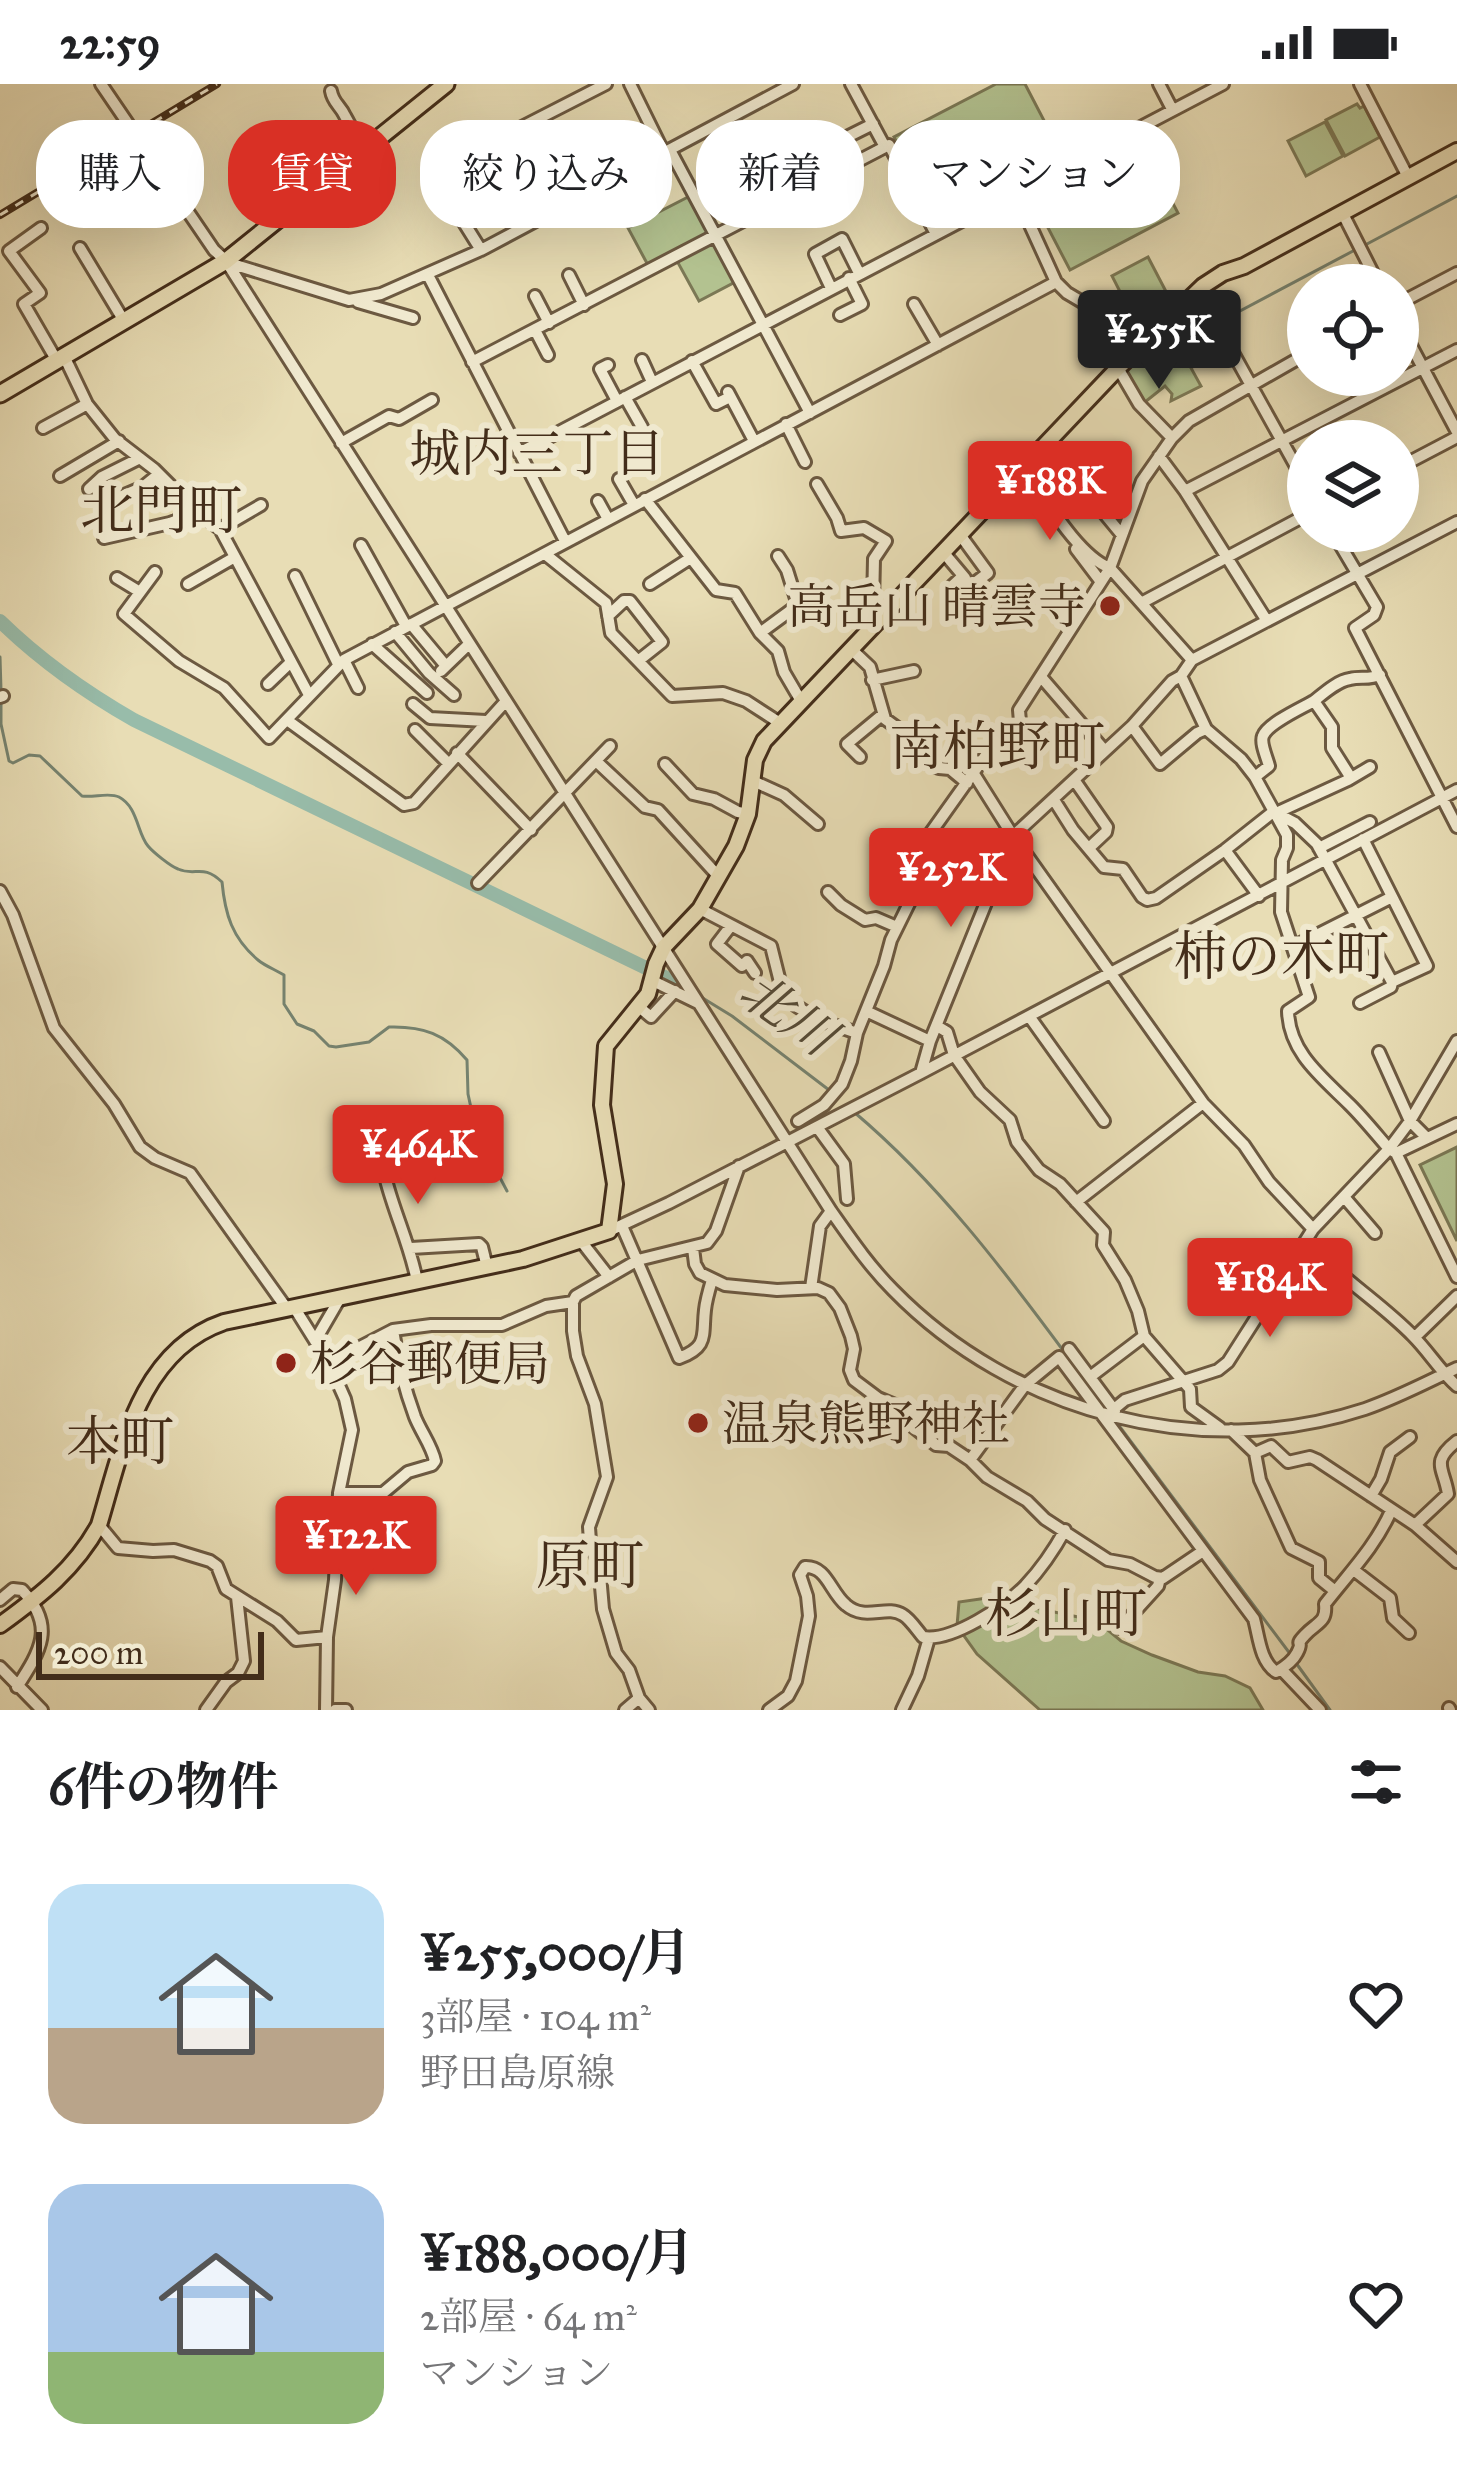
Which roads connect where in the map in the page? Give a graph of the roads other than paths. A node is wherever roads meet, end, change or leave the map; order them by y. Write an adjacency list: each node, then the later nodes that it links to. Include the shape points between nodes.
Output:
1 (101, 84): 35 (street)
2 (446, 84): 15 (highway)
3 (606, 84): 34 (street, via 430,174 443,206 456,210)
4 (630, 84): 13 (street)
5 (794, 84): 19 (street)
6 (851, 84): 16 (street)
7 (1159, 84): 11 (street)
8 (1223, 84): 11 (street)
9 (1360, 84): 23 (street)
10 (331, 91): 12 (street)
11 (1172, 109): 14 (street)
12 (347, 120)
13 (650, 120)
14 (1151, 120)
15 (396, 124)
16 (873, 124): 17 (street); 18 (street)
17 (864, 128)
18 (885, 147): 21 (street); 31 (street)
19 (672, 148)
20 (1457, 151): 23 (main road)
21 (864, 158)
22 (672, 160): 32 (street)
23 (1408, 177): 24 (main road)
24 (1342, 212): 36 (street); 43 (main road)
25 (41, 228): 58 (street, via 9,250 40,293 24,304)
26 (267, 228): 35 (highway)
27 (522, 228): 34 (street)
28 (732, 228): 32 (street)
29 (947, 228): 31 (street)
30 (1031, 228): 41 (street)
31 (936, 234): 40 (street)
32 (716, 237): 47 (street); 53 (street)
33 (80, 248): 51 (street)
34 (481, 250): 38 (street)
35 (226, 261): 46 (street); 51 (highway); 80 (street)
36 (1368, 264)
37 (1457, 273): 44 (street)
38 (428, 275): 46 (street); 62 (street)
39 (569, 275): 47 (street)
40 (854, 276): 42 (street); 42 (street, via 842,239 815,254); 49 (street, via 862,304)
41 (1056, 282): 55 (street); 64 (street, via 1089,306)
42 (832, 288): 53 (street)
43 (1194, 293): 64 (main road); 68 (street)
44 (1419, 293)
45 (535, 296): 52 (street)
46 (349, 299): 50 (street)
47 (584, 304): 52 (street)
48 (914, 304): 55 (street)
49 (840, 315)
50 (413, 318)
51 (124, 321): 58 (highway)
52 (549, 323): 54 (street)
53 (763, 323): 61 (street); 72 (street)
54 (535, 330): 57 (street); 62 (street)
55 (938, 345): 72 (street)
56 (1457, 350): 65 (street)
57 (548, 355)
58 (60, 358): 69 (highway); 77 (street)
59 (641, 360): 67 (street)
60 (1419, 360): 65 (street)
61 (692, 361): 67 (street); 78 (street, via 716,404 729,394)
62 (472, 362): 83 (street)
63 (1287, 365): 68 (street)
64 (1118, 368): 76 (street); 81 (main road)
65 (1423, 368): 75 (street); 79 (street)
66 (600, 369): 70 (street)
67 (652, 382): 70 (street)
68 (1252, 384): 76 (street); 79 (street)
69 (0, 394)
70 (621, 399): 74 (street); 83 (street)
71 (432, 400): 80 (street)
72 (810, 413): 73 (street)
73 (786, 424): 78 (street); 87 (street)
74 (642, 427)
75 (1457, 435): 85 (street)
76 (1172, 438): 84 (street)
77 (118, 441): 86 (street); 90 (street)
78 (754, 441): 97 (street)
79 (1281, 442): 82 (street); 94 (street)
80 (341, 443): 126 (street)
81 (1048, 445): 88 (main road); 105 (street)
82 (1287, 452)
83 (519, 453): 107 (street)
84 (1159, 456): 94 (street); 105 (street)
85 (1419, 456)
86 (140, 458): 89 (street); 93 (street)
87 (806, 462)
88 (1022, 472): 104 (main road); 116 (street, via 1078,543); 121 (street)
89 (159, 474): 95 (street); 98 (street)
90 (60, 476)
91 (619, 478): 97 (street)
92 (817, 484): 129 (street, via 841,531 864,528 886,541 874,562)
93 (89, 489)
94 (1185, 491): 114 (street)
95 (117, 498)
96 (598, 500): 100 (street)
97 (640, 502): 100 (street); 115 (street)
98 (188, 503): 103 (street); 106 (street, via 170,524)
99 (261, 506): 103 (street)
100 (608, 519): 107 (street)
101 (1457, 522): 118 (street)
102 (1287, 525): 114 (street)
103 (220, 529): 113 (street)
104 (961, 536): 110 (main road); 110 (street, via 988,573 967,581)
105 (1122, 536): 116 (street)
106 (104, 538)
107 (565, 541): 111 (street)
108 (361, 545): 130 (street)
109 (1344, 552): 118 (street)
110 (944, 553): 129 (main road)
111 (545, 554): 126 (street); 127 (street, via 606,603)
112 (778, 556): 131 (street, via 797,605)
113 (235, 557): 122 (street); 137 (street)
114 (1226, 557): 125 (street); 128 (street)
115 (689, 559): 123 (street); 131 (street, via 716,590 735,593)
116 (1110, 568): 121 (street); 125 (street)
117 (155, 572): 124 (street)
118 (1357, 575): 128 (street); 141 (street, via 1377,607 1355,628)
119 (295, 576): 138 (street)
120 (118, 578): 124 (street)
121 (1101, 582): 144 (street)
122 (188, 584)
123 (650, 584)
124 (140, 592): 156 (street, via 124,614 224,688 269,738)
125 (1143, 602): 135 (street)
126 (444, 606): 130 (street); 133 (street)
127 (608, 616): 136 (street, via 610,633); 136 (street, via 630,601 662,642)
128 (1267, 621): 135 (street)
129 (878, 622): 134 (main road)
130 (404, 627): 132 (street); 139 (street); 143 (street)
131 (760, 633): 152 (street, via 778,651)
132 (372, 644): 138 (street); 148 (street)
133 (469, 644): 139 (street); 151 (street)
134 (851, 650): 145 (street); 152 (main road)
135 (1192, 660): 142 (street)
136 (638, 661): 158 (street, via 672,696 723,693)
137 (291, 662): 146 (street); 149 (street)
138 (341, 662): 147 (street); 149 (street)
139 (446, 666): 143 (street)
140 (914, 671): 145 (street)
141 (1380, 675): 153 (street, via 1342,681); 176 (street)
142 (1181, 676): 159 (street); 160 (street)
143 (435, 678): 150 (street)
144 (1042, 678): 163 (street); 170 (street, via 1019,710 1020,722)
145 (872, 680): 155 (street)
146 (268, 685)
147 (358, 688)
148 (427, 693)
149 (309, 695): 156 (street)
150 (454, 695)
151 (506, 701): 157 (street); 175 (street)
152 (801, 701): 158 (main road)
153 (1314, 701): 169 (street, via 1263,735 1269,766); 171 (street)
154 (412, 704): 157 (street, via 430,718)
155 (882, 715): 164 (street, via 847,744); 170 (street, via 914,740 926,763)
156 (287, 720): 165 (street, via 404,805)
157 (486, 721): 165 (street)
158 (780, 723): 173 (main road, via 758,750)
159 (1132, 726): 160 (street, via 1160,764); 163 (street)
160 (1206, 729): 169 (street)
161 (415, 730): 165 (street)
162 (610, 746): 166 (street)
163 (1106, 752): 172 (street)
164 (860, 757)
165 (452, 758): 183 (street)
166 (596, 761): 175 (street); 189 (street, via 658,810)
167 (665, 764): 179 (street, via 693,794)
168 (1370, 767): 171 (street)
169 (1255, 777): 178 (street)
170 (970, 778): 184 (street); 199 (street, via 922,845 926,869)
171 (1351, 778): 178 (street)
172 (1075, 781): 177 (street); 186 (street, via 1106,827)
173 (753, 782): 179 (main road); 181 (street)
174 (1457, 790): 176 (street)
175 (566, 795): 183 (street); 200 (street)
176 (1441, 798): 182 (street); 185 (street)
177 (1054, 800): 184 (street); 186 (street)
178 (1275, 813): 187 (street); 188 (street); 190 (street, via 1288,841)
179 (748, 814): 189 (main road)
180 (1370, 822): 188 (street)
181 (818, 824)
182 (1457, 827)
183 (531, 830): 191 (street)
184 (1013, 836): 202 (street); 212 (street)
185 (1363, 839): 188 (street); 195 (street)
186 (1089, 848): 187 (street, via 1104,867 1123,869 1147,900)
187 (1225, 850): 194 (street)
188 (1323, 853): 190 (street); 197 (street)
189 (719, 878): 196 (main road)
190 (1282, 882): 194 (street); 201 (street)
191 (478, 883)
192 (0, 891): 252 (street, via 54,1028 140,1148 190,1174)
193 (828, 892): 199 (street, via 865,920)
194 (1258, 896): 202 (street)
195 (1392, 897): 197 (street); 205 (street, via 1427,965)
196 (700, 909): 198 (street); 200 (main road)
197 (1355, 914): 201 (street); 205 (street)
198 (730, 927): 203 (street, via 717,944); 213 (street, via 771,946 783,989 805,1014)
199 (897, 927): 210 (street)
200 (664, 947): 204 (main road); 207 (street)
201 (1293, 947): 229 (street, via 1309,997 1288,1011 1298,1048)
202 (1109, 972): 211 (street); 220 (street)
203 (755, 974)
204 (654, 976): 206 (street); 209 (main road)
205 (1392, 982): 208 (street)
206 (675, 992): 207 (street); 209 (street, via 651,1017)
207 (700, 1003): 228 (street)
208 (1360, 1003)
209 (638, 1006): 236 (main road, via 604,1053)
210 (866, 1011): 213 (street); 214 (street)
211 (1029, 1016): 217 (street); 224 (street)
212 (937, 1026): 214 (street); 217 (street)
213 (856, 1033): 219 (street)
214 (930, 1041): 218 (street)
215 (1457, 1041): 222 (street)
216 (1379, 1052): 222 (street)
217 (954, 1055): 218 (street); 234 (street, via 1010,1120 1039,1170)
218 (921, 1073): 221 (street)
219 (830, 1099): 221 (street); 223 (street)
220 (1203, 1103): 234 (street); 238 (street)
221 (843, 1113): 226 (street)
222 (1410, 1120): 227 (street); 229 (street)
223 (798, 1121)
224 (1104, 1121)
225 (1457, 1124): 227 (street)
226 (817, 1127): 228 (street); 232 (street, via 844,1164)
227 (1427, 1138): 229 (street)
228 (788, 1142): 230 (street); 235 (street)
229 (1393, 1151): 233 (street); 245 (street)
230 (739, 1166): 236 (street); 241 (street, via 716,1231)
231 (386, 1180): 240 (street)
232 (847, 1198)
233 (1345, 1198): 237 (street); 238 (street)
234 (1076, 1202): 254 (street, via 1104,1232 1102,1245 1125,1280)
235 (831, 1210): 248 (street, via 820,1226); 263 (street, via 909,1306)
236 (616, 1228): 239 (main road); 242 (street)
237 (1375, 1233)
238 (1310, 1234): 255 (street, via 1322,1258); 262 (street, via 1228,1362)
239 (581, 1241): 243 (main road); 244 (street)
240 (411, 1248): 243 (street, via 479,1244); 247 (street)
241 (693, 1248): 242 (street); 246 (street, via 697,1269)
242 (638, 1260): 244 (street); 246 (street, via 679,1358 705,1334)
243 (488, 1267): 247 (main road)
244 (609, 1277): 251 (street)
245 (1457, 1277)
246 (712, 1280): 248 (street, via 746,1289)
247 (417, 1281): 250 (main road)
248 (811, 1288): 270 (street, via 840,1307 854,1380 902,1408 936,1445)
249 (1457, 1296): 255 (street)
250 (340, 1298): 252 (main road); 256 (street)
251 (573, 1301): 253 (street, via 502,1324); 293 (street, via 607,1478 589,1534 612,1643)
252 (291, 1308): 256 (street); 274 (main road, via 206,1329 161,1367 145,1388)
253 (393, 1330): 258 (street); 271 (street, via 435,1461 383,1493)
254 (1144, 1336): 261 (street); 262 (street)
255 (1415, 1337): 260 (street)
256 (315, 1341): 258 (street)
257 (1069, 1348): 261 (street)
258 (328, 1364): 271 (street, via 352,1430)
259 (1457, 1368): 260 (street)
260 (1444, 1374): 264 (street); 266 (street, via 1336,1417)
261 (1090, 1377): 265 (street)
262 (1184, 1382): 265 (street, via 1125,1400); 266 (street, via 1191,1407)
263 (1025, 1385): 265 (street); 265 (street, via 1059,1357); 270 (street)
264 (1457, 1386)
265 (1111, 1414): 266 (street); 277 (street)
266 (1227, 1430): 269 (street)
267 (1410, 1437): 272 (street, via 1390,1452)
268 (1457, 1442): 275 (street, via 1440,1459 1448,1494)
269 (1255, 1453): 272 (street, via 1271,1446 1288,1462 1310,1457); 281 (street, via 1291,1548 1318,1562 1319,1578)
270 (970, 1460): 276 (street)
271 (339, 1493): 288 (street)
272 (1371, 1496): 273 (street)
273 (1391, 1511): 275 (street); 279 (street)
274 (99, 1525): 282 (street, via 118,1547 210,1561); 284 (main road, via 72,1565)
275 (1415, 1525): 278 (street)
276 (1065, 1530): 280 (street, via 1108,1560); 289 (street, via 1024,1587 987,1615)
277 (1204, 1551): 280 (street); 290 (street, via 1254,1619 1268,1665 1276,1672)
278 (1457, 1562)
279 (1354, 1571): 281 (street); 287 (street, via 1390,1598 1393,1618)
280 (1160, 1578): 286 (street)
281 (1335, 1592): 290 (street)
282 (237, 1597): 288 (street, via 296,1640); 295 (street, via 244,1661)
283 (0, 1600): 284 (street, via 17,1588)
284 (32, 1601): 285 (main road); 292 (street, via 43,1629)
285 (0, 1625)
286 (1120, 1628)
287 (1409, 1634)
288 (327, 1637): 296 (street)
289 (928, 1638): 300 (street, via 902,1614 852,1610 819,1570 805,1568 809,1616 796,1681); 301 (street)
290 (1288, 1663): 302 (street)
291 (0, 1667): 292 (street)
292 (17, 1687): 294 (street)
293 (639, 1698): 298 (street); 299 (street)
294 (42, 1710)
295 (206, 1710)
296 (330, 1710): 297 (street)
297 (346, 1710)
298 (625, 1710)
299 (649, 1710)
300 (769, 1710)
301 (902, 1710)
302 (1320, 1710)

